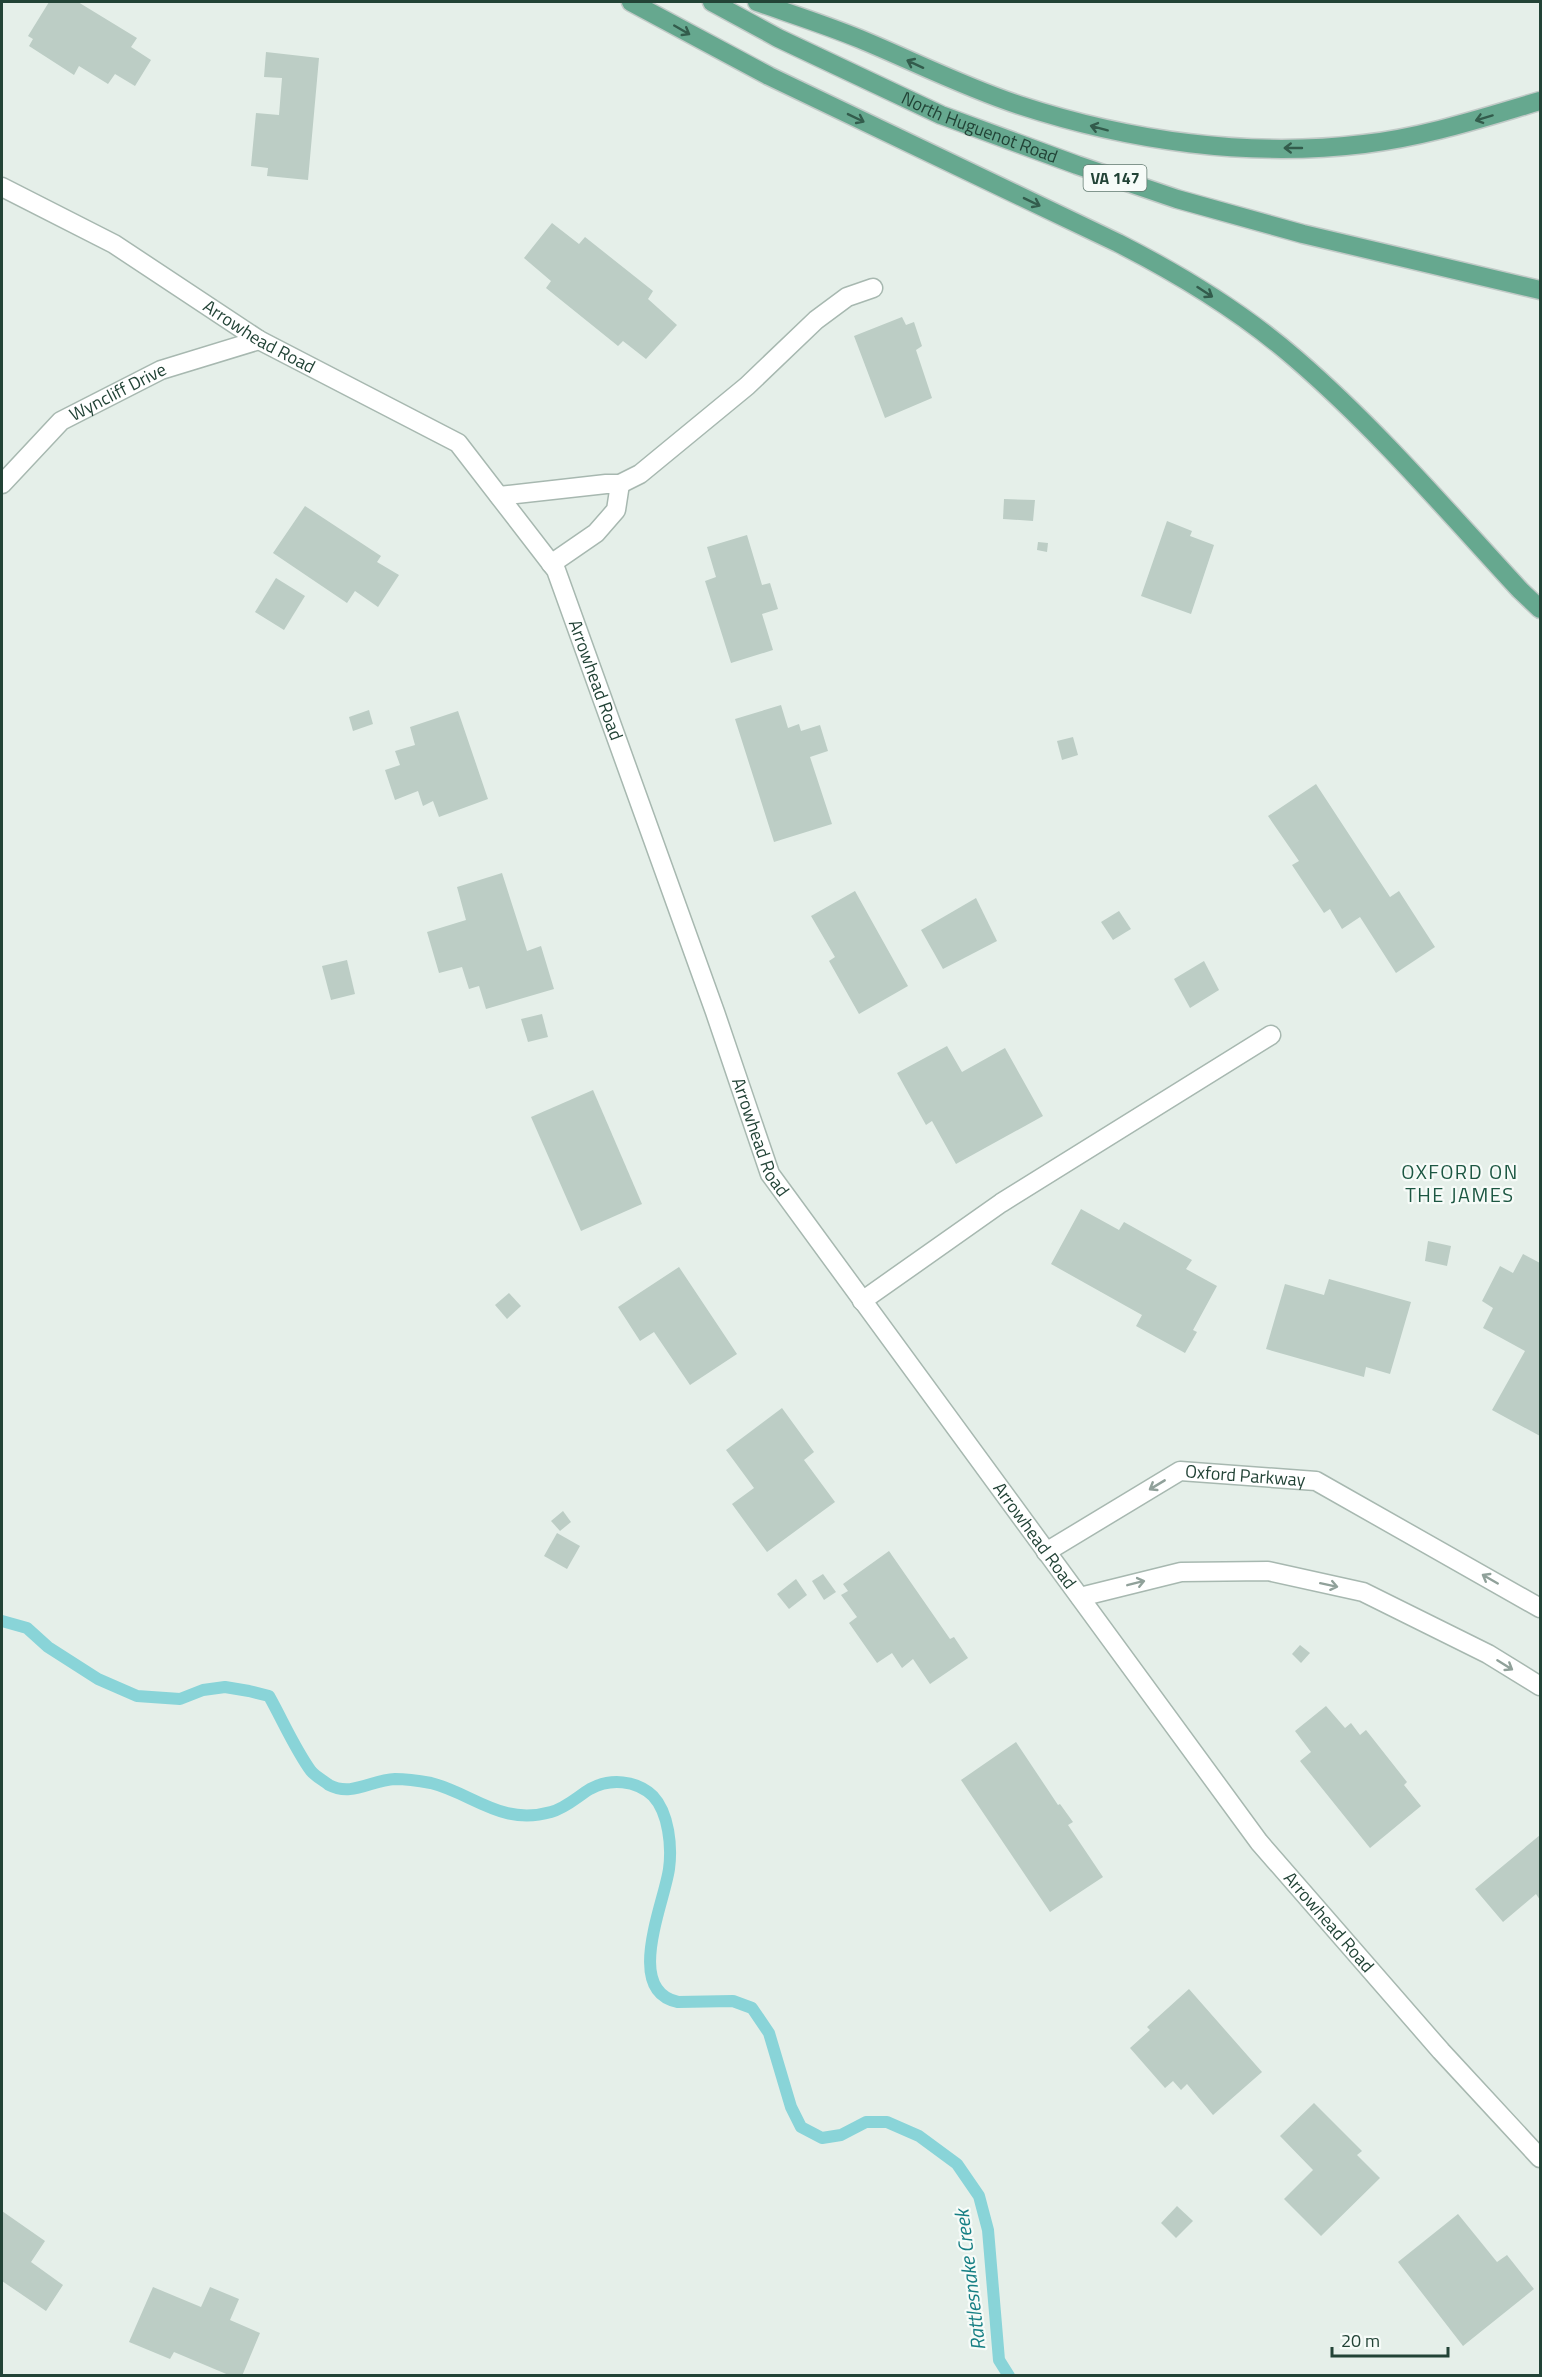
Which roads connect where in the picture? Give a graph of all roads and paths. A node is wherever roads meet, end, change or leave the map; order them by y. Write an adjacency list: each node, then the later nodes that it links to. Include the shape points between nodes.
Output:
1 (631, 2): 13 (main road, one-way to 13, via 769,76 1118,243 1227,306 1294,357 1359,416)
2 (712, 2): 7 (main road, North Huguenot Road / VA 147, via 778,38 941,115 1088,169 1303,234)
3 (757, 2): 4 (main road, one-way to 3, via 1448,129 1365,144 1239,148 1140,137 1019,105)
4 (1540, 101)
5 (2, 187): 8 (street, Arrowhead Road, via 114,244)
6 (873, 288): 10 (street, via 848,297 816,320 747,386 640,474)
7 (1540, 290)
8 (259, 340): 9 (street, Wyncliff Drive, via 161,370 61,421); 11 (street, Arrowhead Road, via 458,443)
9 (2, 484)
10 (620, 484): 11 (street); 12 (street, via 616,510 596,533)
11 (499, 496): 12 (street, Arrowhead Road)
12 (551, 564): 15 (street, Arrowhead Road, via 770,1174)
13 (1540, 609)
14 (1271, 1035): 15 (street, via 1001,1203)
15 (862, 1300): 16 (street, Arrowhead Road)
16 (1046, 1552): 17 (street, Arrowhead Road); 18 (street, Oxford Parkway, one-way to 16, via 1316,1481 1179,1472)
17 (1080, 1597): 19 (street, one-way to 19, via 1181,1572 1268,1572 1363,1592 1488,1654); 20 (street, Arrowhead Road, via 1259,1842)
18 (1540, 1608)
19 (1540, 1686)
20 (1540, 2158)

